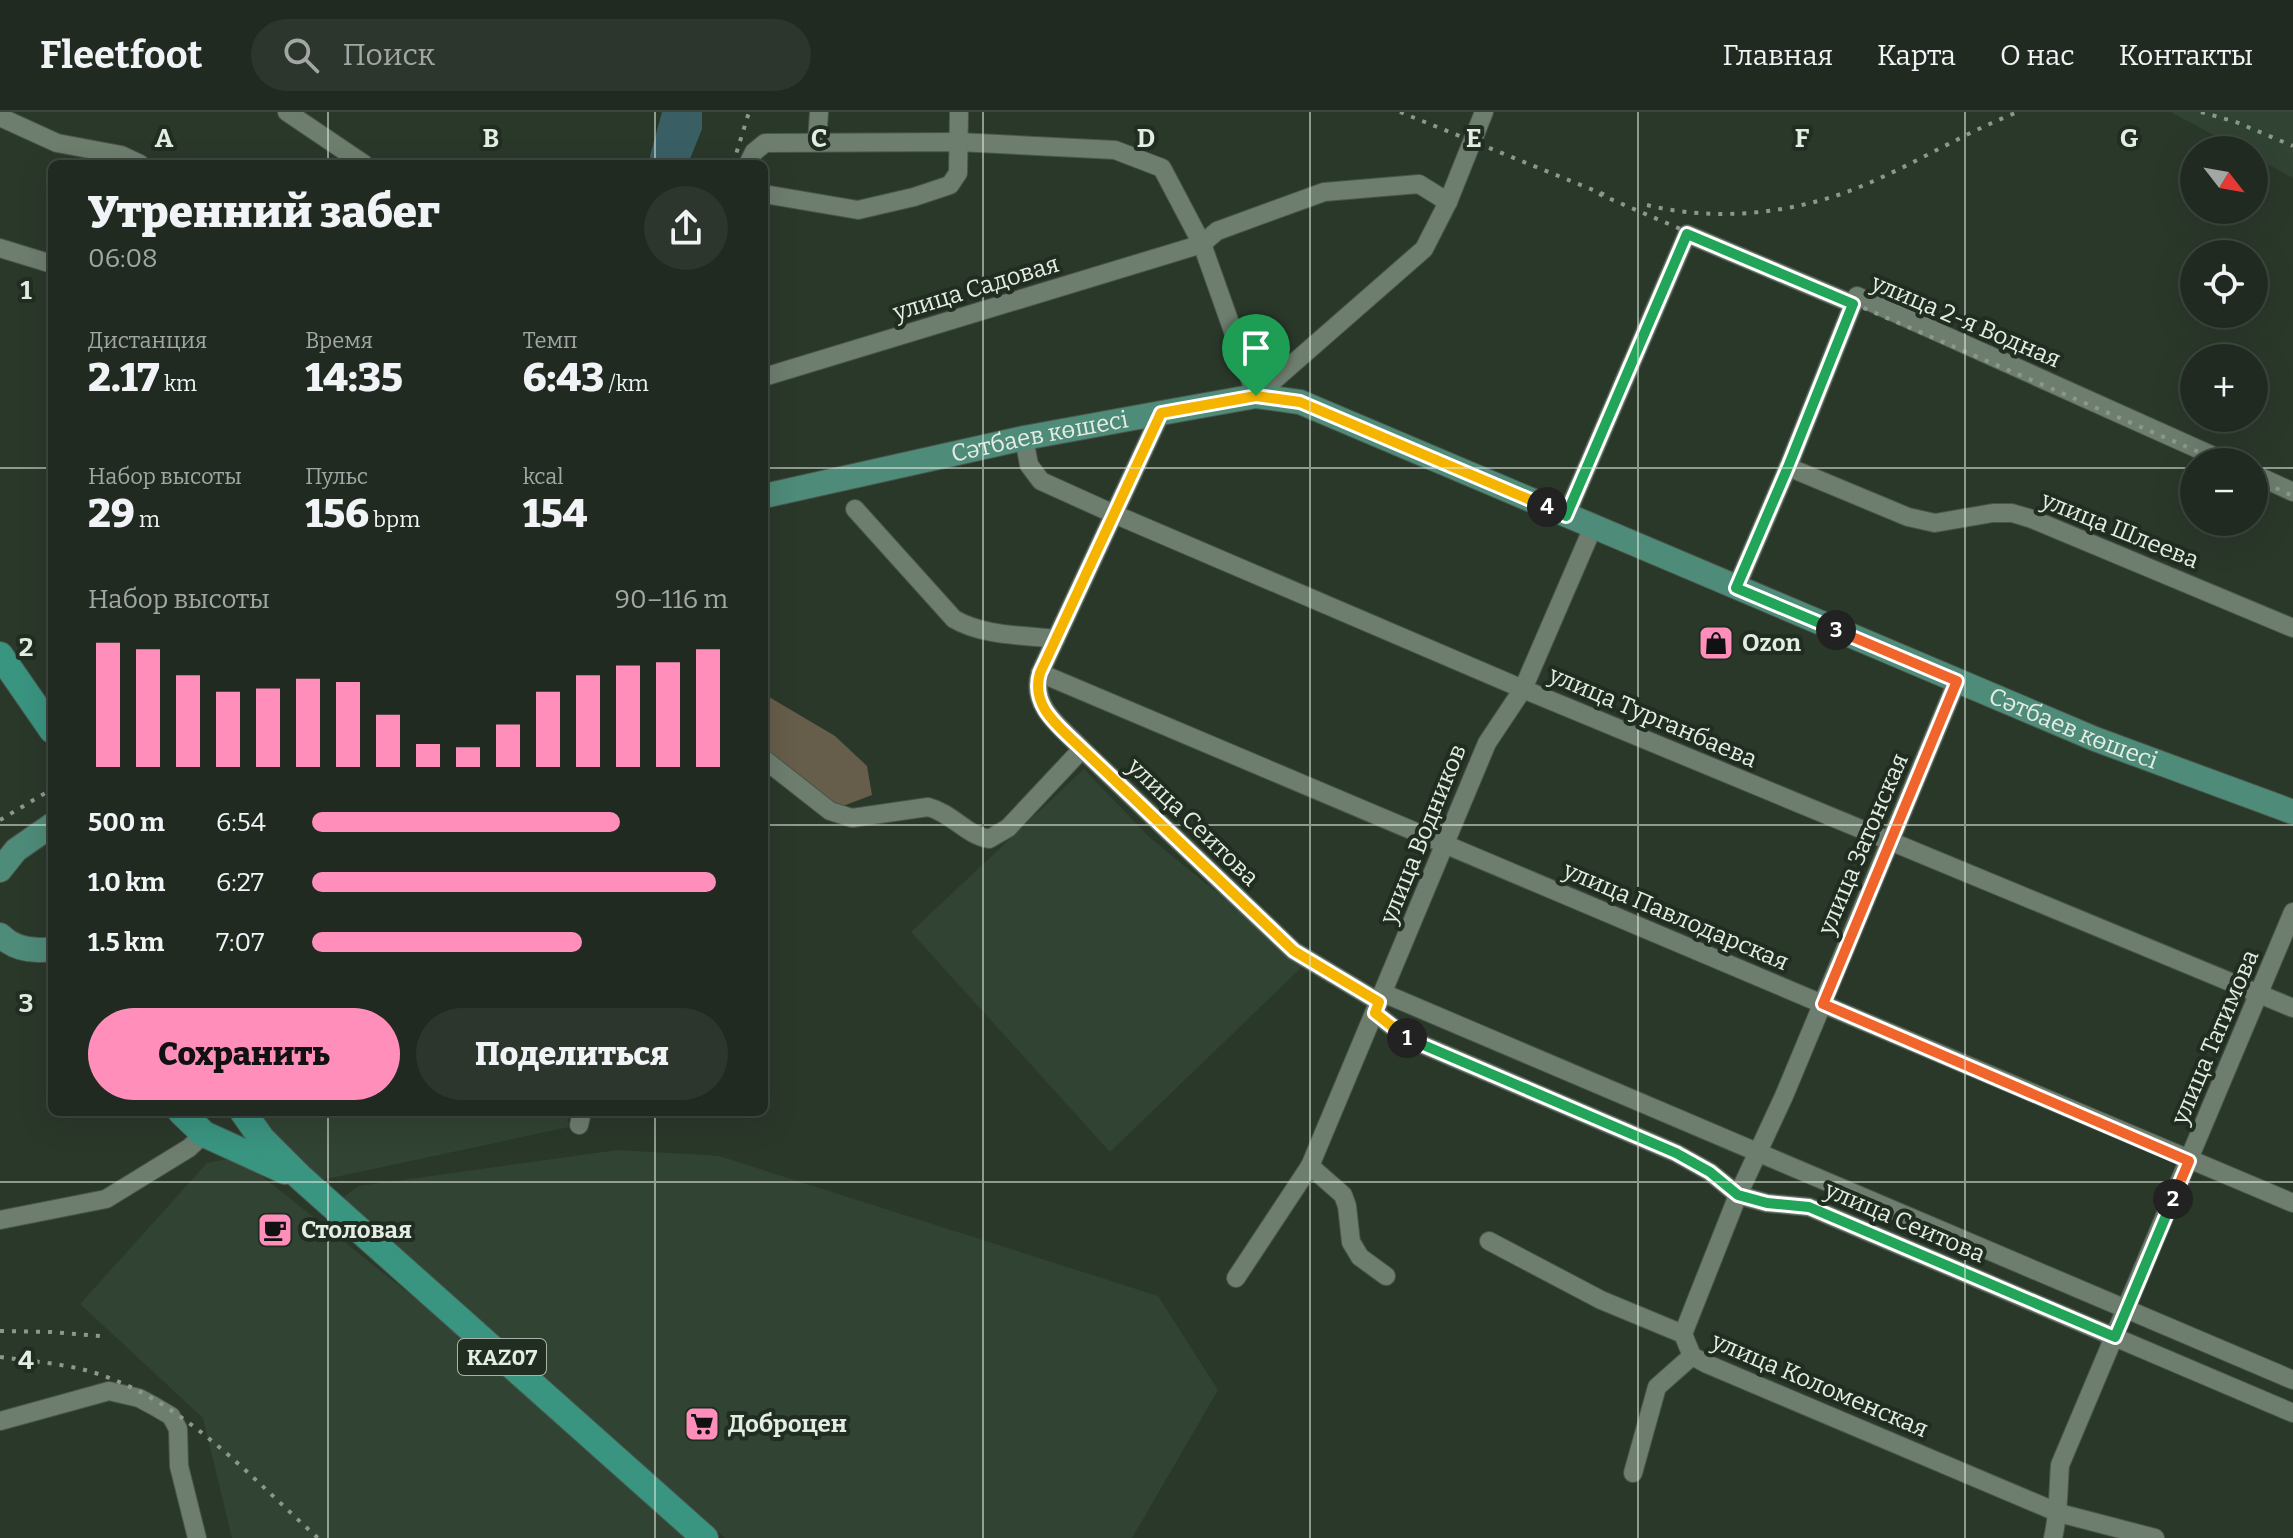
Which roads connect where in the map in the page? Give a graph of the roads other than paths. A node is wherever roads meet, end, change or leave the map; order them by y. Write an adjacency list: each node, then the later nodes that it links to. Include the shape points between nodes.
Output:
1 (819, 112): 6 (street)
2 (959, 112): 7 (street)
3 (1484, 112): 12 (street)
4 (291, 113): 9 (street)
5 (0, 117): 8 (street, via 57,143)
6 (817, 142): 7 (street); 10 (street, via 765,143)
7 (958, 142): 11 (street, via 958,173 950,185 914,197 858,210); 13 (street, via 1115,150 1162,168)
8 (132, 160)
9 (358, 160)
10 (750, 160)
11 (768, 195)
12 (1448, 202): 13 (street, улица Садовая, via 1419,184 1324,192 1217,231); 18 (street, via 1424,249)
13 (1202, 244): 17 (street, улица Садовая); 18 (street)
14 (0, 248): 15 (street)
15 (48, 263)
16 (1853, 304): 21 (street, улица 2-я Водная, via 1857,296); 22 (street); 28 (street, улица 2-я Водная, via 1687,234)
17 (768, 376)
18 (1256, 396): 19 (main road, Сәтбаев көшесі); 28 (main road, Сәтбаев көшесі, via 1300,402)
19 (1161, 413): 20 (main road, Сәтбаев көшесі); 27 (street)
20 (1024, 438): 25 (main road, Сәтбаев көшесі); 27 (street, улица Турганбаева, via 1029,465 1041,481)
21 (2196, 448)
22 (1788, 467): 30 (street); 31 (street, улица Шлеева, via 1908,517 1935,523 1993,513 2032,519)
23 (2268, 480): 24 (street)
24 (2293, 492)
25 (768, 495)
26 (855, 509): 32 (street, via 954,619 981,630)
27 (1114, 514): 32 (street); 36 (street, улица Турганбаева)
28 (1566, 516): 29 (main road, Сәтбаев көшесі)
29 (1593, 527): 30 (main road, Сәтбаев көшесі); 36 (street, улица Водников)
30 (1736, 588): 35 (main road, Сәтбаев көшесі)
31 (2293, 628)
32 (1056, 639): 34 (street)
33 (1, 658): 37 (highway)
34 (1040, 673): 38 (street, улица Сеитова, via 1037,696); 43 (street, улица Павлодарская)
35 (1957, 681): 40 (main road, Сәтбаев көшесі); 42 (street, улица Затонская)
36 (1523, 689): 42 (street, улица Турганбаева); 43 (street, улица Водников, via 1487,743)
37 (48, 724)
38 (1082, 749): 39 (street, via 1008,828 989,839 928,807 840,816); 49 (street, улица Сеитова, via 1294,951)
39 (768, 762)
40 (2293, 812)
41 (48, 828): 44 (main road, via 16,850)
42 (1890, 842): 48 (street, улица Турганбаева); 50 (street, улица Затонская)
43 (1446, 844): 49 (street, улица Водников); 50 (street, улица Павлодарская)
44 (0, 870)
45 (2293, 912): 48 (street, улица Татимова)
46 (0, 935): 47 (main road, via 28,950)
47 (48, 949)
48 (2259, 994): 51 (street, улица Турганбаева); 57 (street, улица Татимова)
49 (1379, 1003): 56 (street, улица Сеитова); 58 (street, улица Водников); 60 (street, улица Сеитова, via 1407,1038 1676,1153)
50 (1823, 1004): 56 (street, улица Затонская); 57 (street, улица Павлодарская)
51 (2293, 1008)
52 (185, 1116): 55 (highway, KAZ07)
53 (238, 1116): 55 (highway, KAZ07, via 226,1129)
54 (243, 1116): 59 (highway, KAZ07)
55 (204, 1134): 59 (highway, KAZ07); 62 (street, via 106,1199)
56 (1757, 1152): 60 (street, улица Затонская); 66 (street, улица Сеитова)
57 (2189, 1161): 61 (street, улица Павлодарская); 66 (street, улица Татимова)
58 (1310, 1166): 64 (street, via 1343,1195 1351,1242 1360,1257); 65 (street, улица Водников)
59 (300, 1177): 76 (highway, KAZ07)
60 (1738, 1195): 67 (street, улица Затонская); 68 (street, улица Сеитова, via 1809,1207)
61 (2293, 1203)
62 (0, 1220)
63 (1489, 1241): 67 (street, улица Коломенская, via 1601,1300)
64 (1386, 1276)
65 (1236, 1278)
66 (2126, 1308): 68 (street, улица Татимова); 70 (street, улица Сеитова)
67 (1683, 1334): 69 (street, улица Коломенская)
68 (2115, 1337): 71 (street, улица Сеитова); 74 (street, улица Татимова, via 2060,1465)
69 (1692, 1356): 73 (street, via 1663,1380 1653,1396); 74 (street, улица Коломенская)
70 (2293, 1380)
71 (2293, 1413)
72 (0, 1421): 75 (street, via 109,1391 139,1398 171,1416 178,1429 179,1466)
73 (1633, 1473)
74 (2059, 1513): 77 (street, улица Татимова); 78 (street, улица Коломенская)
75 (197, 1538)
76 (705, 1538)
77 (2053, 1538)
78 (2155, 1538)

